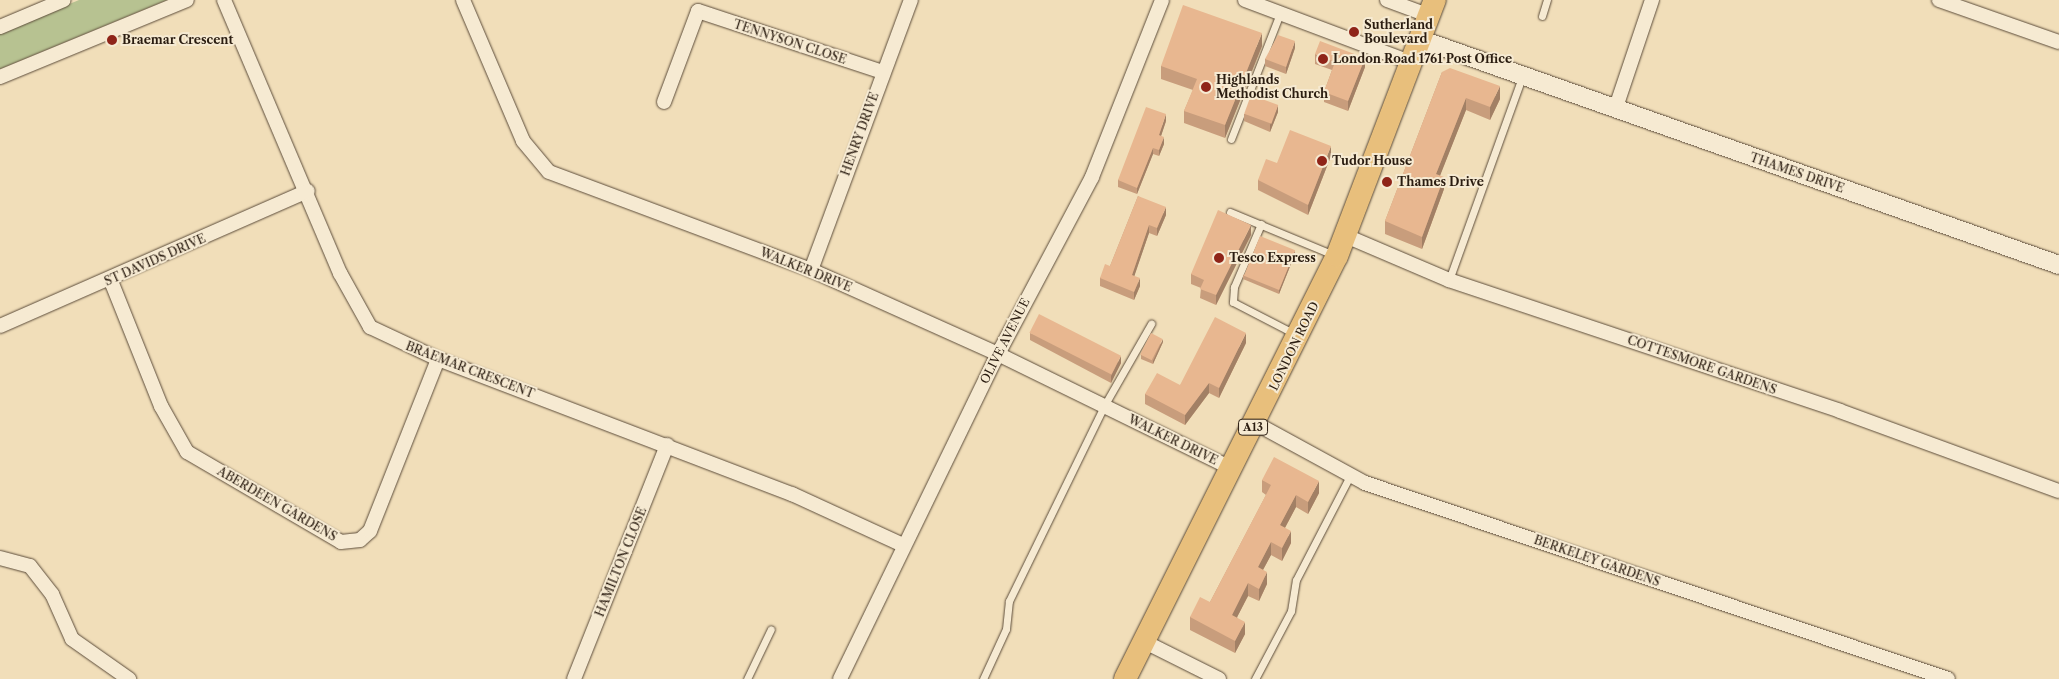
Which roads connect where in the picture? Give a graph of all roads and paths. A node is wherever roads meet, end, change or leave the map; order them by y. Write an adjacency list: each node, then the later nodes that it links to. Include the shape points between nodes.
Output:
1 (64, 0): 16 (street)
2 (187, 0): 21 (street)
3 (224, 0): 26 (street, BRAEMAR CRESCENT)
4 (463, 0): 31 (street, WALKER DRIVE, via 522,141 549,172)
5 (911, 0): 20 (street, HENRY DRIVE)
6 (1162, 0): 37 (street, OLIVE AVENUE, via 1092,177)
7 (1245, 0): 14 (street)
8 (1387, 0): 13 (street)
9 (1547, 0): 15 (lane)
10 (1652, 0): 24 (street)
11 (1939, 0): 18 (street)
12 (700, 6): 20 (street, TENNYSON CLOSE); 23 (street, TENNYSON CLOSE)
13 (1432, 8): 17 (main road, LONDON ROAD / A13)
14 (1280, 13): 19 (street); 25 (lane)
15 (1542, 16)
16 (0, 27)
17 (1422, 40): 19 (main road, LONDON ROAD / A13); 22 (street, THAMES DRIVE)
18 (2059, 42)
19 (1413, 63): 29 (main road, LONDON ROAD / A13)
20 (882, 72): 31 (street, HENRY DRIVE)
21 (0, 77)
22 (1522, 77): 24 (street, THAMES DRIVE); 32 (lane)
23 (664, 102)
24 (1615, 110): 30 (street, THAMES DRIVE)
25 (1232, 139)
26 (308, 191): 33 (street, ST DAVIDS DRIVE); 38 (street, BRAEMAR CRESCENT, via 360,315 382,336)
27 (1230, 212): 28 (lane)
28 (1261, 224): 29 (lane); 36 (lane, via 1234,287 1233,302)
29 (1341, 246): 32 (street, COTTESMORE GARDENS); 36 (main road, LONDON ROAD / A13)
30 (2059, 265)
31 (811, 270): 37 (street, WALKER DRIVE)
32 (1449, 280): 44 (street, COTTESMORE GARDENS, via 1840,411)
33 (111, 281): 34 (street, ST DAVIDS DRIVE); 38 (street, ABERDEEN GARDENS, via 168,422 188,452 341,542 360,540 370,531)
34 (1, 321)
35 (1151, 324): 39 (lane)
36 (1300, 336): 40 (main road, LONDON ROAD / A13)
37 (998, 354): 39 (street, WALKER DRIVE); 45 (street, OLIVE AVENUE)
38 (438, 359): 41 (street, BRAEMAR CRESCENT)
39 (1104, 406): 42 (street, WALKER DRIVE); 53 (lane, via 1009,601 1006,629)
40 (1255, 423): 42 (main road, LONDON ROAD / A13); 43 (street, BERKELEY GARDENS)
41 (667, 445): 45 (street, BRAEMAR CRESCENT, via 792,494); 50 (street, HAMILTON CLOSE)
42 (1231, 468): 48 (main road, LONDON ROAD / A13)
43 (1350, 476): 56 (lane, via 1296,580 1291,610); 57 (street, BERKELEY GARDENS)
44 (2059, 491)
45 (903, 545): 52 (street, OLIVE AVENUE)
46 (0, 558): 49 (street, via 30,566 52,594 72,639)
47 (771, 629): 51 (lane)
48 (1143, 641): 54 (main road, LONDON ROAD / A13); 55 (street)
49 (129, 679)
50 (574, 679)
51 (747, 679)
52 (840, 679)
53 (984, 679)
54 (1125, 679)
55 (1219, 679)
56 (1255, 679)
57 (1948, 679)

